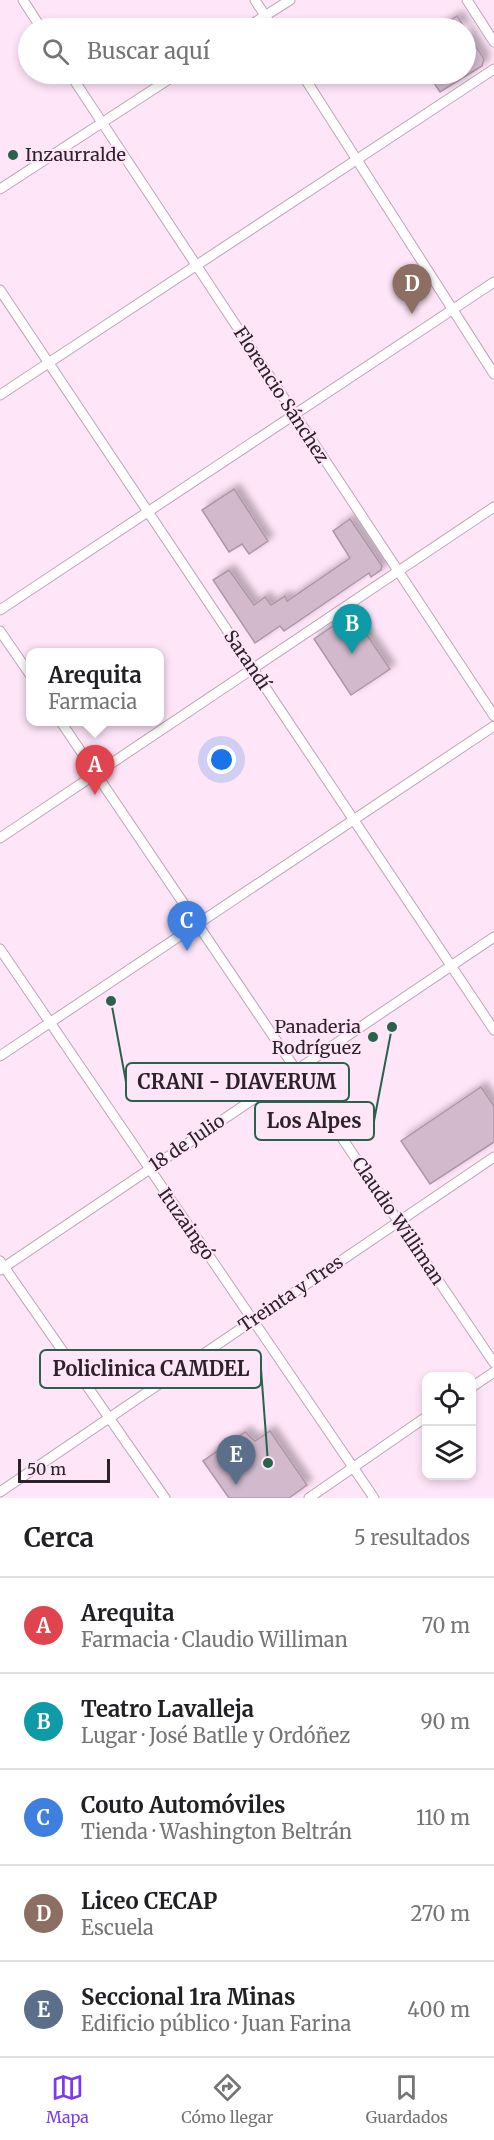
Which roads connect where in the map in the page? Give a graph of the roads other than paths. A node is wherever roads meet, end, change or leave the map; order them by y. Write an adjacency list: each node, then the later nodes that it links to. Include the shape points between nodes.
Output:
1 (22, 0): 6 (street)
2 (255, 0): 5 (street)
3 (290, 0): 5 (street)
4 (467, 0): 8 (street)
5 (265, 16): 7 (street)
6 (34, 18)
7 (262, 18)
8 (494, 42)
9 (494, 69): 10 (street)
10 (476, 81)
11 (77, 84): 15 (street, Florencio Sánchez)
12 (161, 84): 15 (street)
13 (308, 84): 16 (street)
14 (471, 84): 16 (street)
15 (102, 122): 17 (street); 18 (street, Florencio Sánchez)
16 (356, 159): 18 (street); 21 (street)
17 (0, 189)
18 (197, 265): 22 (street); 25 (street, Florencio Sánchez)
19 (494, 282): 21 (street)
20 (0, 290): 22 (street, Sarandí)
21 (453, 310): 23 (street); 25 (street)
22 (49, 363): 24 (street); 27 (street, Sarandí)
23 (494, 374)
24 (0, 395)
25 (294, 416): 27 (street); 28 (street, Florencio Sánchez)
26 (494, 507): 28 (street)
27 (148, 512): 29 (street); 32 (street, Sarandí)
28 (396, 571): 32 (street); 33 (street, Florencio Sánchez)
29 (0, 610)
30 (0, 631): 31 (street)
31 (26, 670)
32 (254, 670): 36 (street); 37 (street, Sarandí)
33 (494, 716)
34 (64, 726): 36 (street, Claudio Williman)
35 (494, 726): 37 (street)
36 (97, 774): 38 (street); 39 (street, Claudio Williman)
37 (354, 820): 39 (street); 42 (street, Sarandí)
38 (0, 838)
39 (199, 925): 43 (street); 46 (street, Claudio Williman)
40 (494, 937): 42 (street, 18 de Julio)
41 (0, 949): 43 (street, Ituzaingó)
42 (451, 966): 44 (street, Sarandí); 46 (street, 18 de Julio)
43 (50, 1022): 45 (street); 48 (street, Ituzaingó)
44 (494, 1030)
45 (0, 1056)
46 (297, 1070): 48 (street, 18 de Julio); 49 (street, Claudio Williman)
47 (494, 1156): 49 (street, Treinta y Tres)
48 (148, 1169): 50 (street, 18 de Julio); 51 (street, Ituzaingó)
49 (399, 1221): 51 (street, Treinta y Tres); 52 (street, Claudio Williman)
50 (1, 1266): 55 (street)
51 (253, 1319): 55 (street, Treinta y Tres); 57 (street, Ituzaingó)
52 (494, 1362)
53 (494, 1372): 54 (street)
54 (476, 1384)
55 (109, 1418): 58 (street, Treinta y Tres); 59 (street)
56 (422, 1420): 57 (street)
57 (352, 1467): 60 (street); 61 (street, Ituzaingó)
58 (0, 1492)
59 (165, 1498)
60 (309, 1498)
61 (374, 1498)

